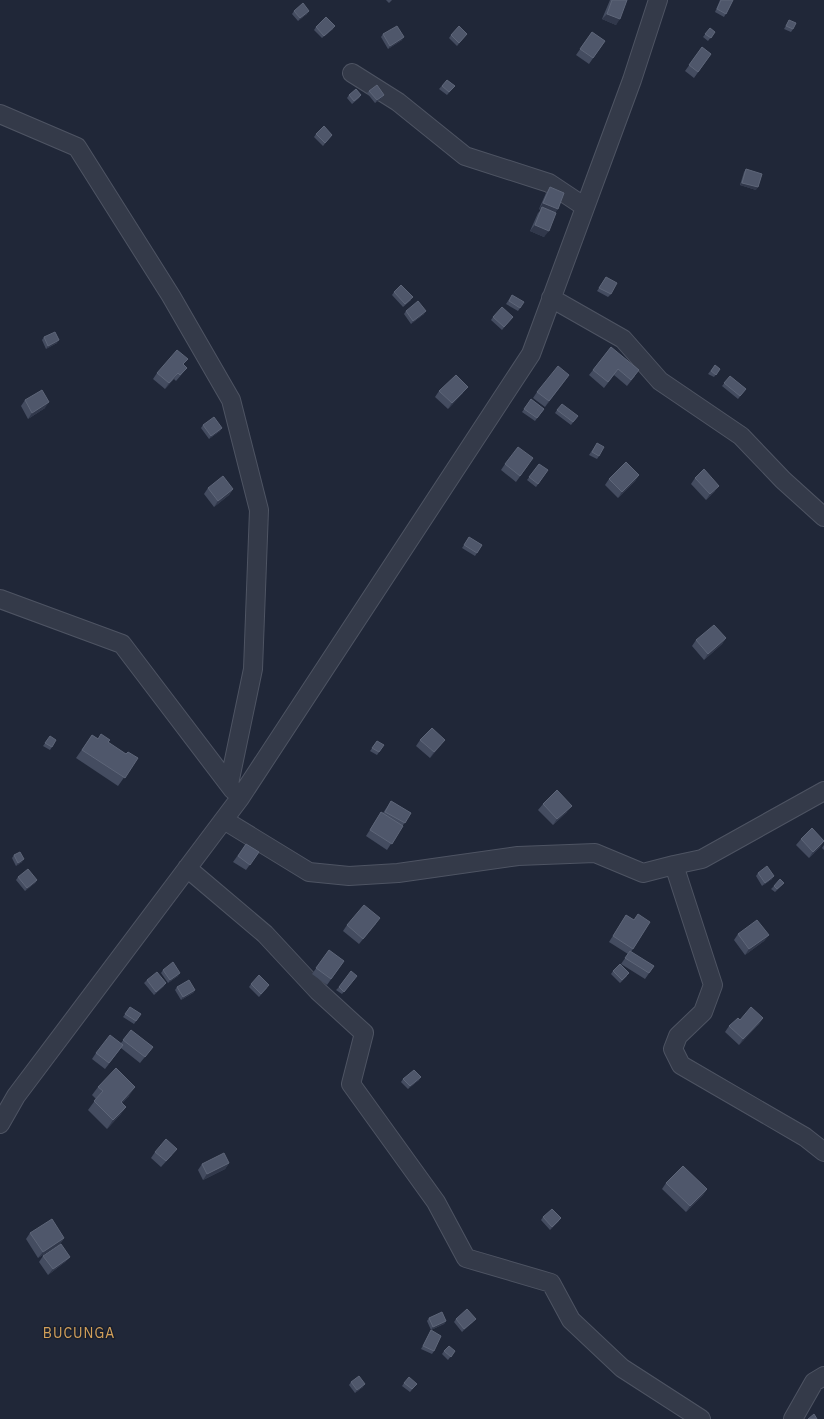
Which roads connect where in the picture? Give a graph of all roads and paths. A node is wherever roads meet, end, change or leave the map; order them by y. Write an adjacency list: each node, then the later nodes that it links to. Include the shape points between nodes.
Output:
1 (658, 0): 4 (street, via 632,80)
2 (352, 73): 4 (street, via 398,102 465,156 549,183)
3 (0, 114): 8 (street, via 77,147 171,296 231,400 259,510 253,669)
4 (585, 207): 5 (street)
5 (552, 298): 6 (street, via 623,339 660,381 741,436 783,480); 10 (street, via 531,354)
6 (824, 517)
7 (0, 599): 8 (street, via 122,644)
8 (229, 784): 10 (street)
9 (824, 791): 12 (street, via 702,859)
10 (240, 798): 11 (street)
11 (224, 820): 12 (street, via 309,872 349,876 398,873 518,856 595,854 643,873); 13 (street)
12 (674, 864): 15 (street, via 713,986 703,1012 678,1036 673,1049 681,1065 805,1137)
13 (187, 868): 14 (street, via 16,1096); 17 (street, via 265,934 318,991 364,1033 351,1084 436,1202 466,1258 551,1283 571,1320 622,1368)
14 (0, 1124)
15 (824, 1152)
16 (824, 1376): 18 (street, via 814,1382)
17 (701, 1419)
18 (793, 1419)

